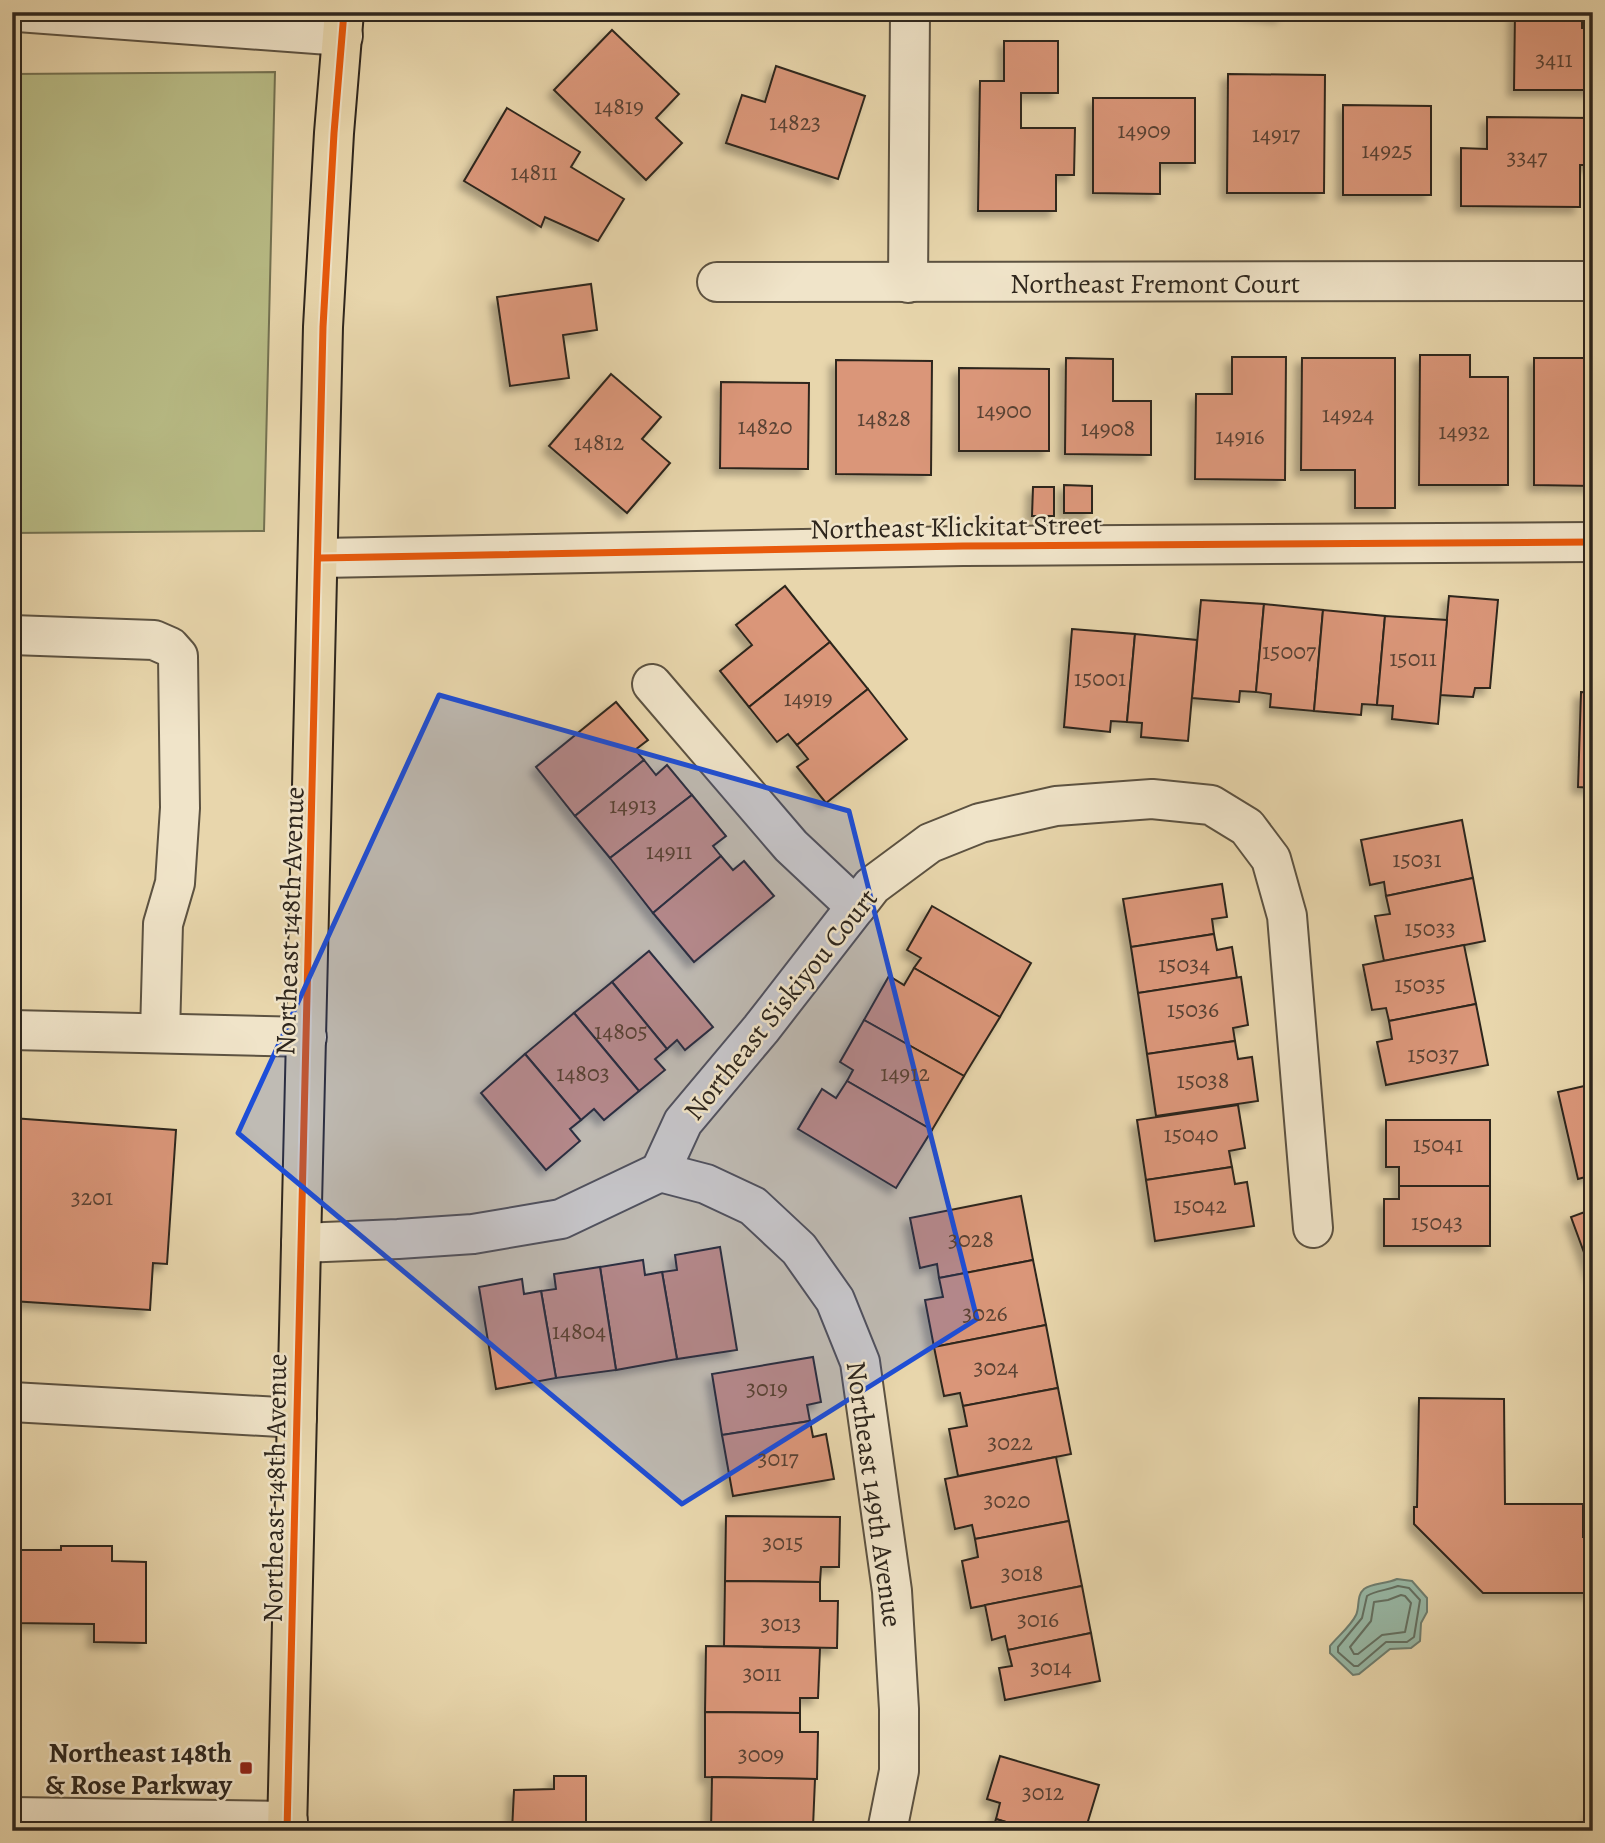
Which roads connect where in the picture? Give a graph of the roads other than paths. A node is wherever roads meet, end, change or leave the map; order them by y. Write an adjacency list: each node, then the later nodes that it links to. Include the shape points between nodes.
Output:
1 (18, 12): 3 (street)
2 (910, 12): 6 (street)
3 (344, 24): 8 (main road, Northeast 148th Avenue, via 323,327)
4 (1593, 281): 6 (street, Northeast Fremont Court)
5 (717, 282): 6 (street, Northeast Fremont Court)
6 (908, 283)
7 (1593, 542): 8 (street, Northeast Klickitat Street, via 976,546)
8 (320, 558): 14 (main road, Northeast 148th Avenue)
9 (12, 635): 13 (street, via 154,640 178,656 180,808 175,883 163,924)
10 (652, 684): 11 (street, via 791,846)
11 (856, 907): 15 (street, Northeast Siskiyou Court, via 683,1122); 16 (street, Northeast Siskiyou Court, via 872,886 930,842 980,822 1056,806 1152,799 1211,805 1247,827 1271,859 1287,916)
12 (12, 1030): 13 (street)
13 (160, 1033): 14 (street)
14 (307, 1037): 17 (main road, Northeast 148th Avenue)
15 (660, 1172): 17 (street, via 561,1219 473,1234); 22 (street, Northeast 149th Avenue, via 706,1184 753,1206 799,1249 835,1300 860,1362 894,1617 899,1772)
16 (1314, 1228)
17 (301, 1243): 19 (main road, Northeast 148th Avenue)
18 (12, 1402): 19 (street)
19 (297, 1418): 21 (main road, Northeast 148th Avenue)
20 (12, 1817): 21 (street)
21 (287, 1826)
22 (887, 1831)

